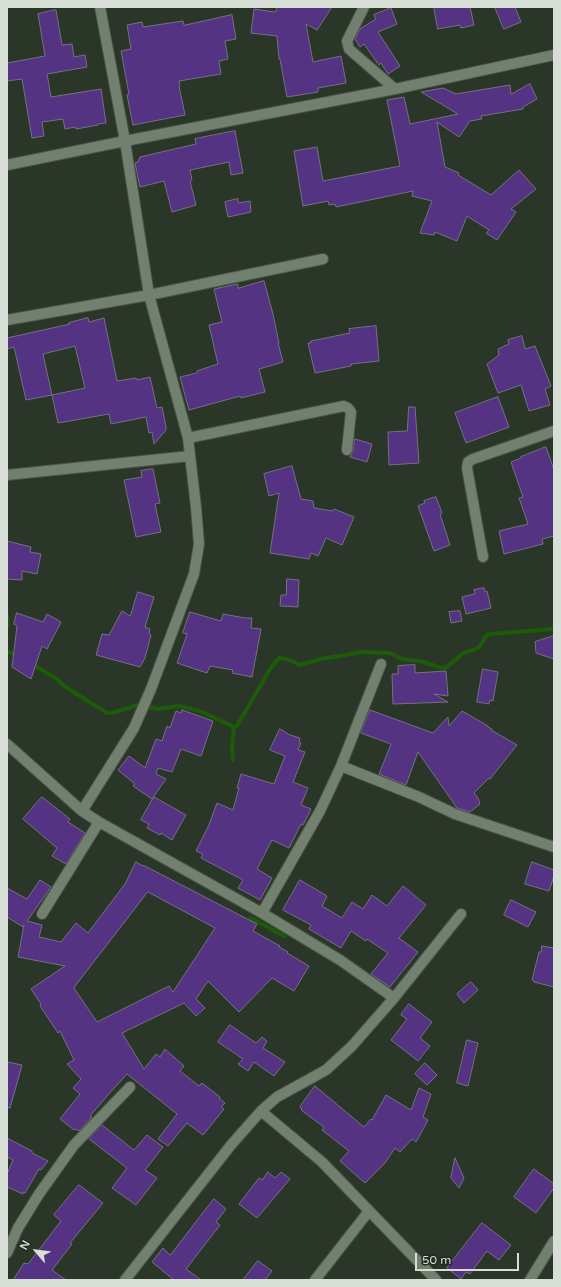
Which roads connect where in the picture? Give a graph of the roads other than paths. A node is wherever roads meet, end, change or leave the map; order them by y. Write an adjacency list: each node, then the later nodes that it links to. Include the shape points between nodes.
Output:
1 (100, 7): 5 (street)
2 (364, 7): 4 (street, via 347,41 348,49)
3 (554, 55): 4 (street)
4 (395, 90): 5 (street)
5 (125, 141): 6 (street); 8 (street)
6 (7, 166)
7 (323, 259): 8 (street)
8 (149, 295): 9 (street); 11 (street)
9 (7, 320)
10 (554, 431): 15 (street, via 468,462)
11 (188, 438): 12 (street, via 344,406 351,412); 13 (street)
12 (347, 450)
13 (190, 456): 14 (street); 19 (street, via 199,544 194,574 134,728)
14 (7, 475)
15 (483, 557)
16 (381, 664): 18 (street)
17 (7, 744): 19 (street)
18 (341, 766): 21 (street, via 455,814); 22 (street, via 320,812)
19 (82, 811): 20 (street)
20 (99, 822): 22 (street); 23 (street)
21 (554, 847)
22 (262, 913): 25 (street, via 340,960)
23 (42, 914)
24 (461, 914): 25 (street)
25 (394, 998): 27 (street, via 352,1046 326,1070 277,1097)
26 (130, 1087): 30 (street, via 74,1145 39,1194)
27 (261, 1111): 28 (street, via 322,1162); 31 (street, via 231,1145)
28 (368, 1211): 32 (street); 33 (street)
29 (554, 1241): 34 (street)
30 (7, 1252)
31 (125, 1280)
32 (315, 1280)
33 (436, 1280)
34 (530, 1280)

